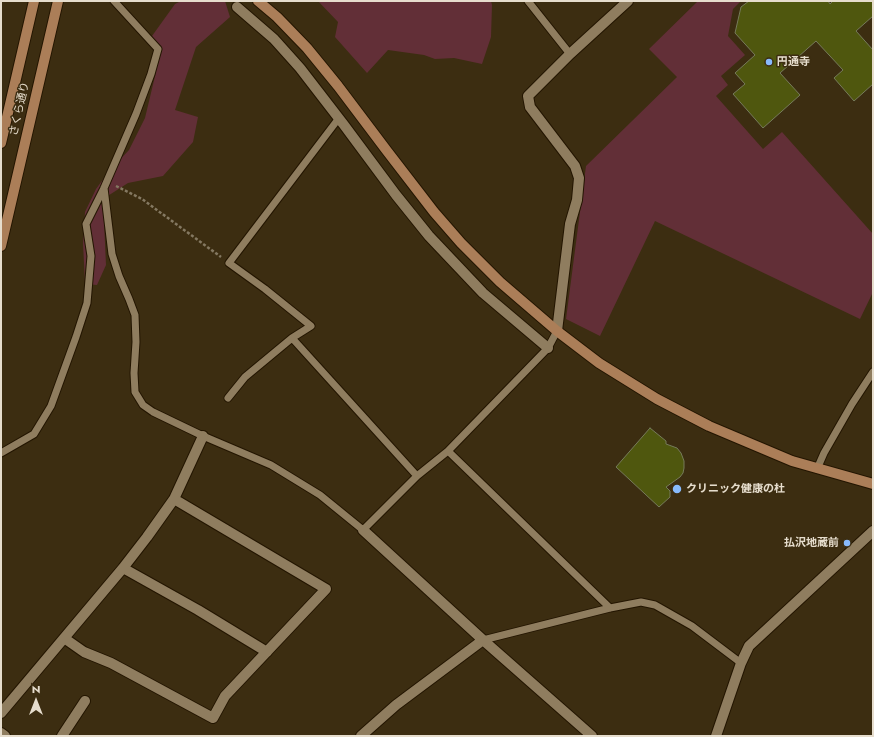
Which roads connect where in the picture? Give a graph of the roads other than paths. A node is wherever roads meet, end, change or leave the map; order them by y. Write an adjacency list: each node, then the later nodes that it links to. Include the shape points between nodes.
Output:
1 (34, 1): 10 (street, さくら通り)
2 (58, 1): 12 (street, さくら通り)
3 (114, 1): 11 (lane, via 158,49 136,114)
4 (258, 1): 13 (street, via 277,16 307,48 461,243 500,282)
5 (528, 1): 8 (lane)
6 (628, 1): 8 (street)
7 (237, 7): 9 (street, via 274,38)
8 (570, 54): 13 (street, via 528,96 530,107 575,166 578,178 577,200 570,224)
9 (339, 118): 14 (lane, via 229,262 311,326); 15 (street, via 429,236 483,293)
10 (1, 143)
11 (105, 185): 18 (lane, via 112,254 135,315 135,392 142,405); 20 (lane, via 86,224 91,256 87,303 51,406 34,434)
12 (1, 246)
13 (557, 331): 15 (lane); 21 (street, via 599,363 657,399 743,441)
14 (292, 338): 17 (lane, via 245,377); 22 (lane)
15 (548, 348): 19 (lane)
16 (873, 372): 21 (lane, via 852,404)
17 (228, 398)
18 (203, 436): 24 (street); 25 (lane, via 271,465 320,495)
19 (448, 451): 22 (lane); 28 (lane)
20 (1, 453)
21 (817, 469): 23 (street)
22 (418, 476): 25 (lane)
23 (873, 484)
24 (174, 499): 27 (street); 31 (street, via 326,589)
25 (363, 530): 30 (street)
26 (873, 532): 32 (street, via 749,646)
27 (123, 568): 29 (street); 31 (street)
28 (610, 608): 30 (lane); 32 (lane, via 641,602 655,605 692,626)
29 (64, 638): 31 (street, via 84,652 111,663 213,718 225,696); 34 (street)
30 (484, 640): 38 (street, via 396,706); 39 (street)
31 (267, 652)
32 (741, 663): 40 (street)
33 (85, 701): 37 (street)
34 (1, 712)
35 (1, 733): 36 (street)
36 (5, 736)
37 (62, 736)
38 (361, 736)
39 (592, 736)
40 (716, 736)

